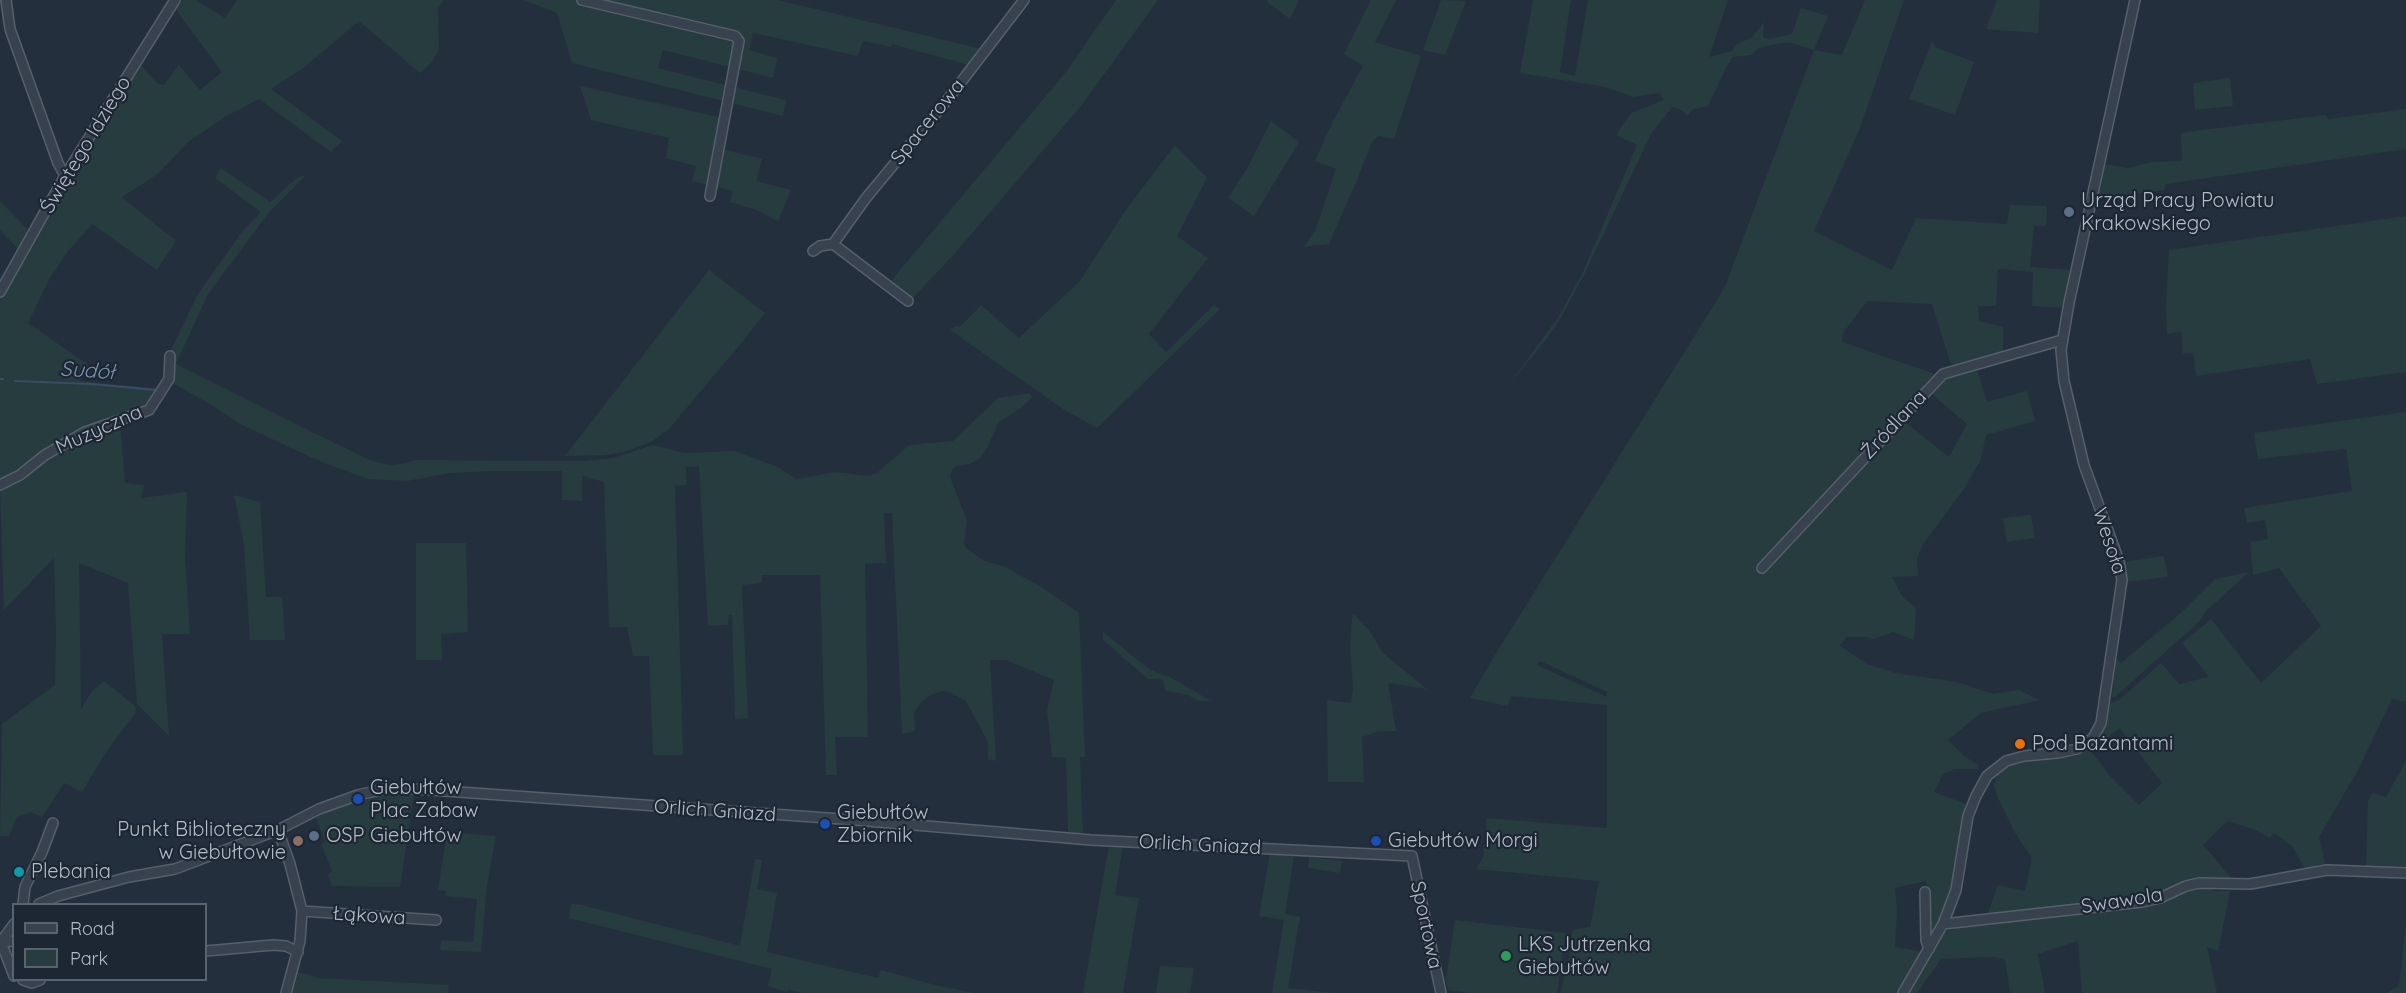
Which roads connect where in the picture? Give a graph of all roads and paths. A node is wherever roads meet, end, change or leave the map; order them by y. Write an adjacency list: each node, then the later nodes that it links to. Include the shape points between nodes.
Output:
1 (6, 0): 6 (street, via 12,35)
2 (175, 0): 6 (street, Świętego Idziego)
3 (582, 0): 7 (street, via 735,36 739,41)
4 (1024, 0): 8 (street, Spacerowa)
5 (2135, 0): 12 (street, Wesoła)
6 (65, 176): 10 (street, Świętego Idziego)
7 (710, 196)
8 (831, 245): 9 (street); 11 (street)
9 (813, 251)
10 (0, 292)
11 (908, 301)
12 (2062, 339): 15 (street, Źródlana, via 1943,374); 25 (street, Wesoła, via 2064,381 2084,465 2119,561 2122,580 2101,723 2094,738 2077,749 2006,760 1987,776 1968,816 1956,890)
13 (170, 356): 14 (street, Muzyczna, via 169,379 149,410 85,432)
14 (0, 485)
15 (1762, 568)
16 (53, 823): 21 (street, via 25,887)
17 (278, 830): 18 (street, Orlich Gniazd, via 320,809 389,788 1091,840); 22 (street, Orlich Gniazd, via 175,869 129,877); 23 (street)
18 (1412, 856): 33 (street, Sportowa)
19 (2406, 873): 25 (street, Swawola, via 2327,870 2250,884 2199,883 2142,902)
20 (1925, 892): 28 (street)
21 (23, 903)
22 (41, 903)
23 (302, 911): 24 (street, Łąkowa); 30 (street)
24 (436, 920)
25 (1943, 924): 28 (street, Wesoła)
26 (12, 927): 27 (street)
27 (0, 942): 31 (street)
28 (1929, 949): 34 (street, Wesoła)
29 (207, 951): 30 (street, via 273,945)
30 (298, 952): 32 (street)
31 (12, 971)
32 (286, 993)
33 (1441, 993)
34 (1903, 993)

